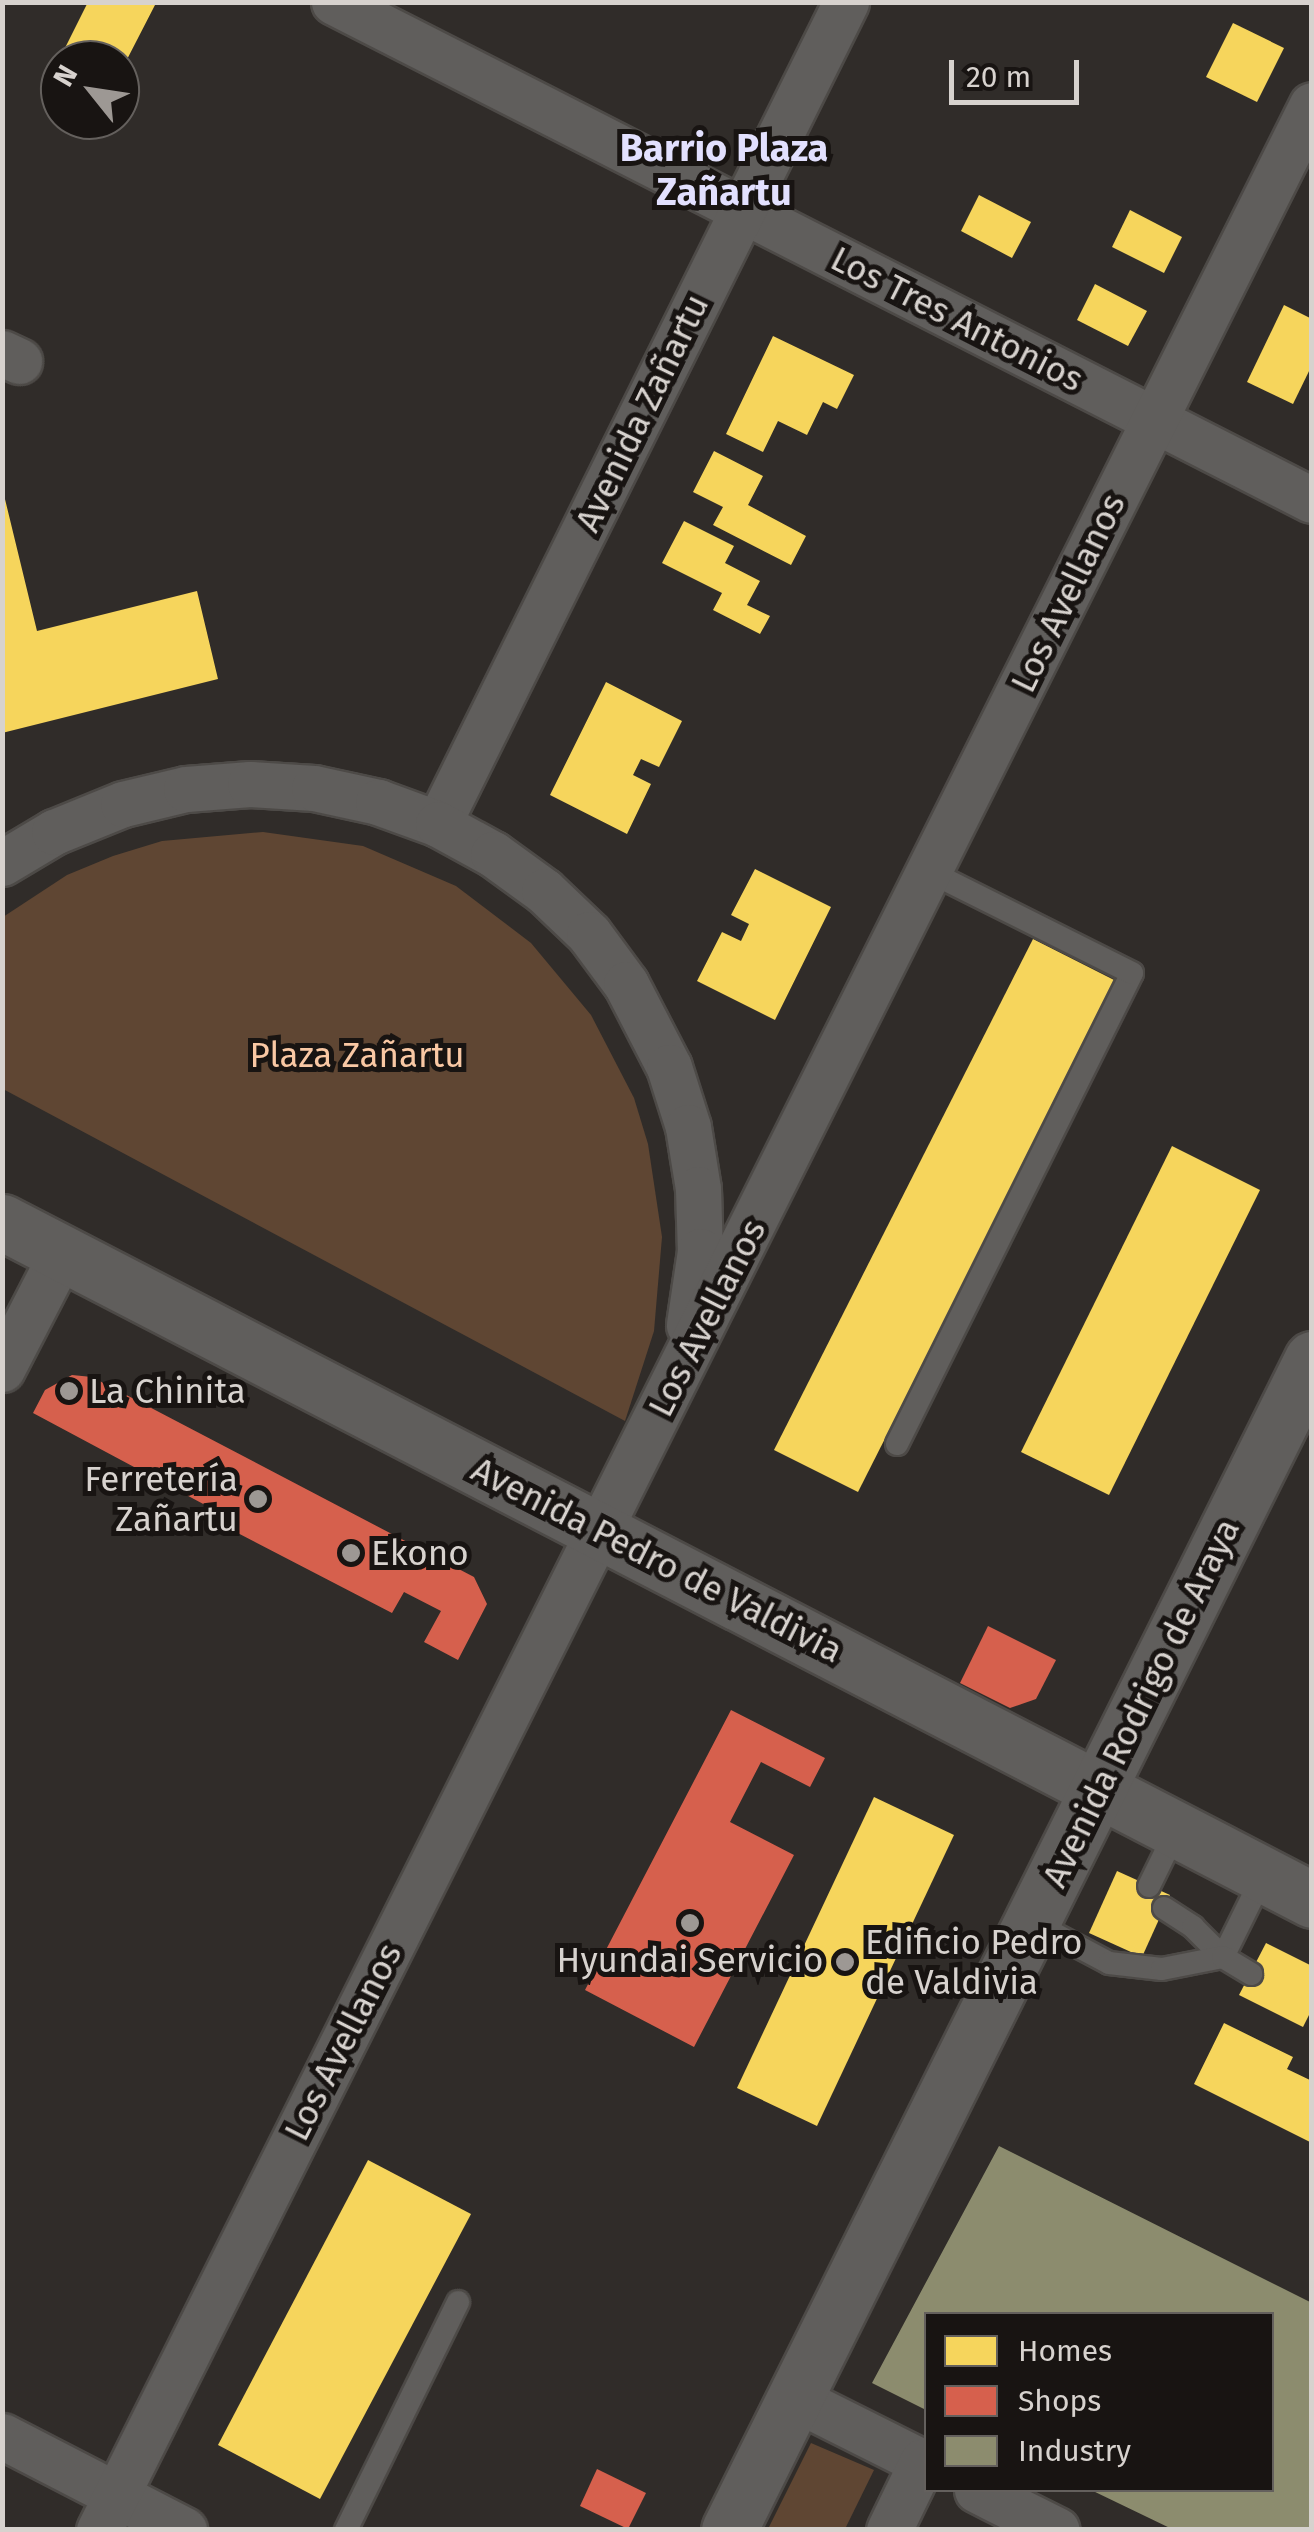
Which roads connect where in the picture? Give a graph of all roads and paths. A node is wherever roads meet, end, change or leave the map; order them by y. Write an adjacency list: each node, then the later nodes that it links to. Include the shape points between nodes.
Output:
1 (334, 2): 3 (street, Los Tres Antonios)
2 (846, 2): 5 (street, Avenida Zañartu)
3 (383, 14): 5 (street, Los Tres Antonios)
4 (1312, 105): 6 (street, Los Avellanos)
5 (742, 210): 6 (street, Los Tres Antonios); 8 (street, Avenida Zañartu)
6 (1154, 420): 7 (street, Los Tres Antonios); 10 (street, Los Avellanos)
7 (1312, 500)
8 (438, 824): 9 (street, via 314,788 218,786 122,804); 15 (street, via 520,872 588,934 626,984 669,1067 694,1158 700,1252 689,1329)
9 (2, 863)
10 (930, 872): 15 (street, Los Avellanos); 16 (lane, via 1132,973)
11 (2, 1222): 12 (main road, Avenida Pedro de Valdivia)
12 (62, 1253): 14 (street); 17 (main road, Avenida Pedro de Valdivia)
13 (1312, 1359): 18 (main road, Avenida Rodrigo de Araya)
14 (2, 1369)
15 (665, 1404): 17 (street, Los Avellanos)
16 (897, 1444)
17 (600, 1530): 18 (main road, Avenida Pedro de Valdivia); 32 (street, Los Avellanos)
18 (1098, 1788): 19 (main road, Avenida Pedro de Valdivia); 24 (main road, Avenida Rodrigo de Araya)
19 (1176, 1831): 20 (main road, Avenida Pedro de Valdivia); 21 (lane)
20 (1263, 1876): 22 (main road, Avenida Pedro de Valdivia); 25 (lane)
21 (1149, 1886)
22 (1312, 1900)
23 (1164, 1908): 25 (lane)
24 (1032, 1922): 25 (lane, via 1162,1968); 28 (main road, Avenida Rodrigo de Araya)
25 (1223, 1957): 26 (lane)
26 (1250, 1974)
27 (458, 2302): 34 (lane)
28 (794, 2398): 30 (street); 35 (main road, Avenida Rodrigo de Araya)
29 (2, 2436): 32 (street)
30 (924, 2463): 36 (street)
31 (981, 2492): 37 (street)
32 (108, 2512): 33 (street)
33 (184, 2530)
34 (346, 2530)
35 (728, 2530)
36 (889, 2530)
37 (1056, 2530)

